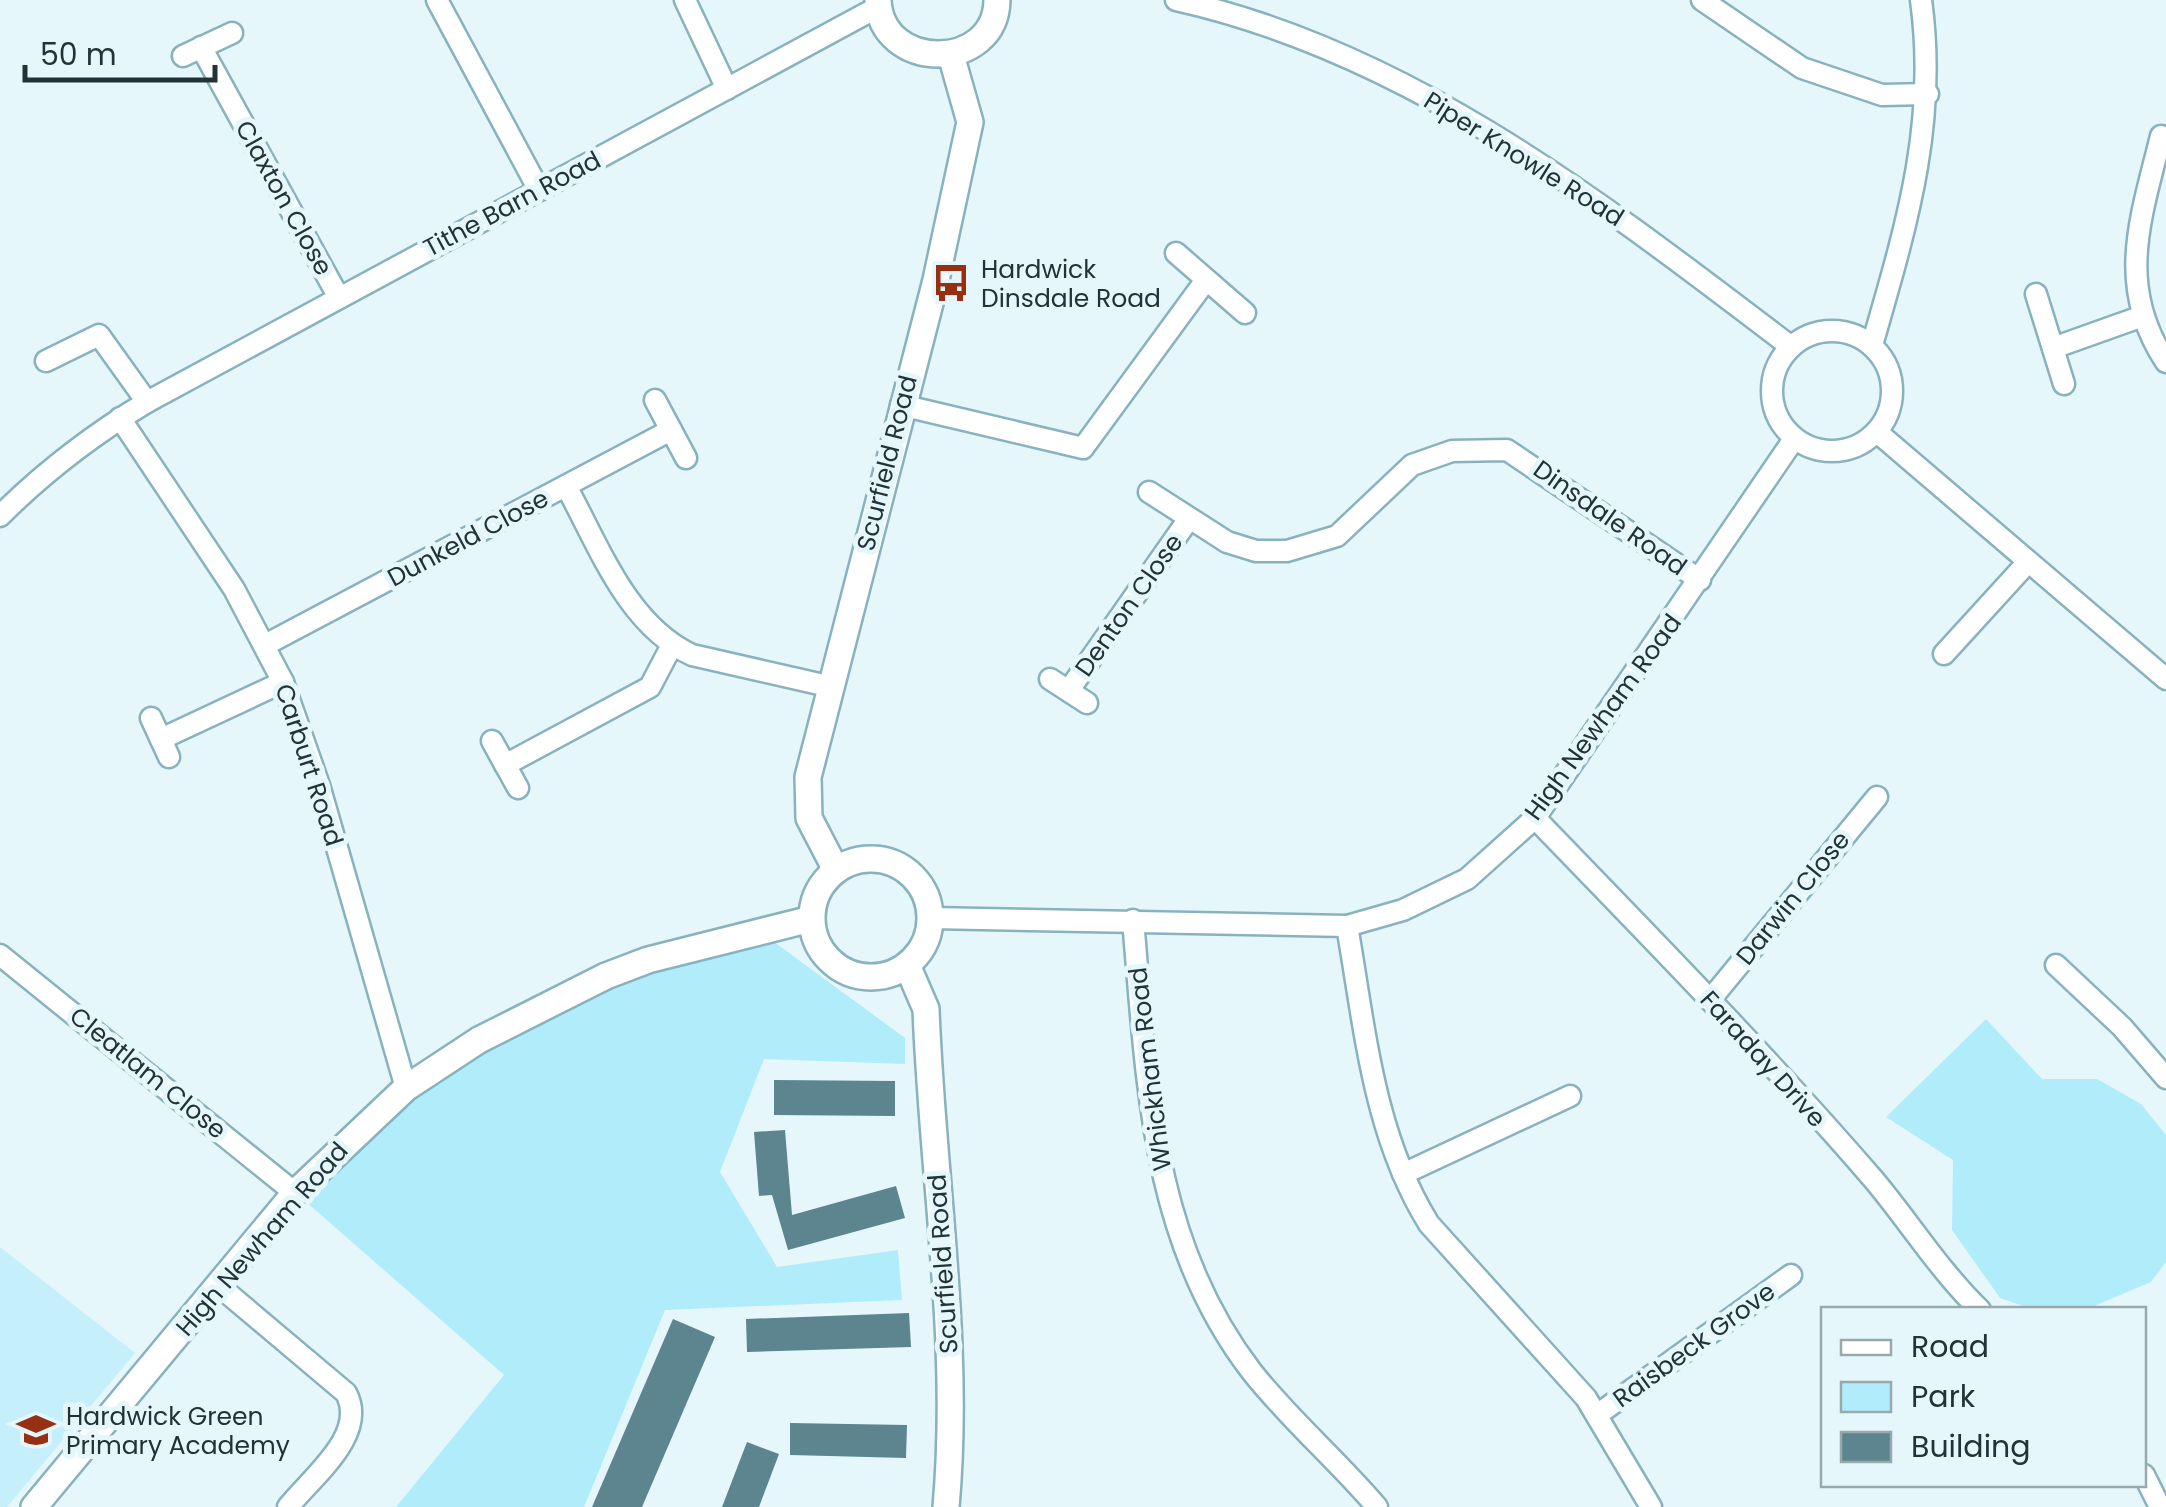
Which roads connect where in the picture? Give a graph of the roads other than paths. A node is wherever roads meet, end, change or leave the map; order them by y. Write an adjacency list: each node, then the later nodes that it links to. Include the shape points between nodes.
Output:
1 (437, 0): 13 (street)
2 (685, 0): 10 (street)
3 (997, 0): 9 (street, via 988,29)
4 (1176, 0): 22 (street, Piper Knowle Road, via 1223,10 1308,43 1470,119 1617,215)
5 (1702, 0): 11 (street, via 1802,68 1882,95)
6 (1922, 0): 11 (street)
7 (878, 4): 9 (street, via 884,23 905,46); 10 (street, Tithe Barn Road)
8 (232, 33): 18 (street, Claxton Close, via 192,52)
9 (952, 55): 29 (street, Scurfield Road, via 970,122)
10 (727, 90): 13 (street, Tithe Barn Road)
11 (1928, 94): 21 (street, via 1914,201)
12 (2160, 136): 14 (street)
13 (539, 190): 18 (street, Tithe Barn Road)
14 (2157, 192): 20 (street, via 2137,229)
15 (1176, 254): 16 (street)
16 (1206, 280): 19 (street); 29 (street, via 1082,448)
17 (2036, 294): 23 (street)
18 (338, 296): 28 (street, Tithe Barn Road)
19 (1245, 313)
20 (2140, 317): 23 (street); 25 (street)
21 (1872, 345): 22 (street, via 1828,330); 32 (street, via 1893,391)
22 (1790, 346): 33 (street, via 1773,375 1771,396 1776,416)
23 (2053, 348): 26 (street)
24 (46, 362): 28 (street, via 99,335)
25 (2166, 362)
26 (2064, 384)
27 (655, 400): 31 (street)
28 (147, 402): 30 (street, Tithe Barn Road)
29 (900, 405): 47 (street, Scurfield Road)
30 (120, 418): 37 (street, Tithe Barn Road); 41 (street, Carburt Road)
31 (671, 430): 34 (street); 35 (street, Dunkeld Close)
32 (1876, 432): 33 (street, via 1839,451); 39 (street)
33 (1794, 439): 40 (street, High Newham Road)
34 (686, 458)
35 (566, 486): 41 (street, Dunkeld Close); 42 (street, via 625,592)
36 (1150, 492): 38 (street, Dinsdale Road)
37 (0, 516)
38 (1188, 520): 40 (street, Dinsdale Road, via 1256,551 1314,546 1338,536 1412,465 1452,451 1507,450); 48 (street, Denton Close)
39 (2028, 562): 43 (street); 45 (street)
40 (1700, 580): 55 (street, High Newham Road)
41 (265, 644): 46 (street, Carburt Road)
42 (672, 646): 47 (street); 52 (street, via 650,687)
43 (1944, 654)
44 (1050, 678): 48 (street, Denton Close)
45 (2166, 678)
46 (283, 682): 50 (street, via 165,748); 66 (street, Carburt Road)
47 (828, 686): 56 (street, Scurfield Road, via 808,778 809,818)
48 (1069, 690): 49 (street, Denton Close)
49 (1087, 703)
50 (151, 718)
51 (492, 741): 52 (street)
52 (505, 765): 53 (street)
53 (518, 788)
54 (1877, 797): 64 (street, Darwin Close)
55 (1535, 818): 60 (street, High Newham Road, via 1467,879 1430,900); 64 (street, Faraday Drive)
56 (836, 868): 57 (street, via 865,859 890,861 926,892); 58 (street, via 823,882)
57 (931, 918): 59 (street, High Newham Road); 62 (street)
58 (811, 919): 62 (street, via 826,956 841,971 880,978); 66 (street, High Newham Road, via 606,976 479,1040)
59 (1134, 920): 60 (street, High Newham Road); 78 (street, Whickham Road, via 1151,1124 1187,1260 1218,1323 1254,1373)
60 (1347, 926): 68 (street, via 1380,1116)
61 (0, 955): 69 (street, Cleatlam Close)
62 (908, 965): 77 (street, Scurfield Road, via 926,1010 950,1335)
63 (2056, 966): 65 (street)
64 (1710, 1000): 72 (street, Faraday Drive, via 1876,1182)
65 (2166, 1078)
66 (406, 1088): 69 (street, High Newham Road)
67 (1570, 1096): 68 (street)
68 (1404, 1174): 73 (street, via 1428,1224)
69 (295, 1192): 71 (street, High Newham Road)
70 (1791, 1276): 73 (street, Raisbeck Grove)
71 (218, 1286): 75 (street, High Newham Road); 76 (street, via 346,1392 356,1410 352,1430)
72 (1977, 1307)
73 (1597, 1415): 79 (street)
74 (2146, 1479): 80 (street)
75 (34, 1507)
76 (288, 1507)
77 (946, 1507)
78 (1377, 1507)
79 (1651, 1507)
80 (2160, 1507)

